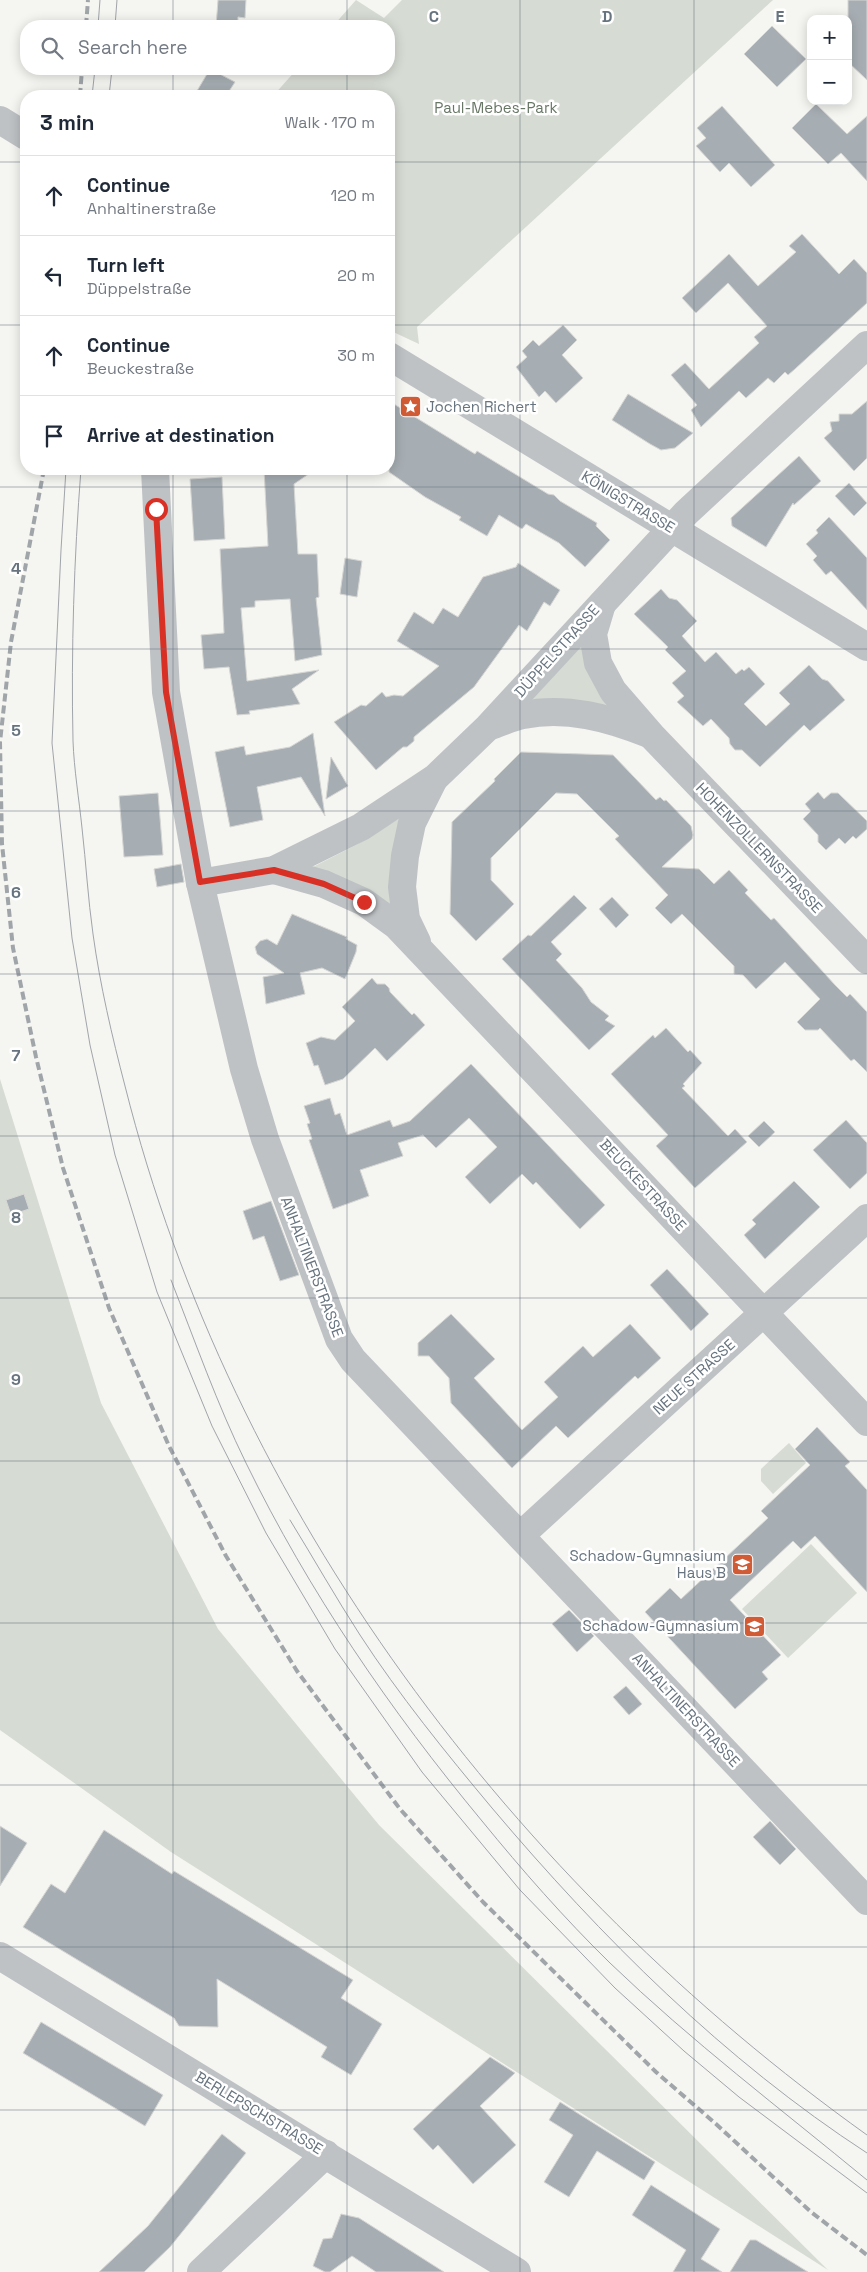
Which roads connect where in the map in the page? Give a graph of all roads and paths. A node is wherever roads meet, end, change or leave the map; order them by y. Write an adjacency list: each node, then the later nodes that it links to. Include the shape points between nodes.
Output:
1 (0, 120): 2 (street)
2 (20, 132)
3 (867, 345): 6 (street, DÜPPELSTRASSE)
4 (395, 360): 6 (street, KÖNIGSTRASSE)
5 (155, 475): 13 (street, ANHALTINERSTRASSE, via 166,692)
6 (671, 528): 7 (street, DÜPPELSTRASSE); 8 (street, KÖNIGSTRASSE)
7 (603, 600): 9 (street, DÜPPELSTRASSE); 10 (street, HOHENZOLLERNSTRASSE, via 593,634 598,663 613,691)
8 (867, 647)
9 (488, 727): 10 (street, HOHENZOLLERNSTRASSE, via 522,715 557,711 589,715); 11 (street, DÜPPELSTRASSE)
10 (652, 736): 15 (street, HOHENZOLLERNSTRASSE)
11 (435, 778): 12 (street, DÜPPELSTRASSE, via 361,826); 14 (street, BEUCKESTRASSE, via 412,823 404,864 402,887 406,919)
12 (274, 870): 13 (street, DÜPPELSTRASSE); 14 (street, BEUCKESTRASSE, via 324,884 364,902 397,926)
13 (200, 882): 19 (street, ANHALTINERSTRASSE, via 244,1069 265,1140 339,1339 353,1360)
14 (419, 948): 17 (street, BEUCKESTRASSE)
15 (867, 960)
16 (867, 1218): 17 (street, NEUE STRASSE)
17 (763, 1313): 18 (street, BEUCKESTRASSE); 19 (street, NEUE STRASSE)
18 (867, 1422)
19 (521, 1535): 20 (street, ANHALTINERSTRASSE)
20 (867, 1901)
21 (0, 1956): 22 (street, BERLEPSCHSTRASSE)
22 (326, 2154): 23 (street); 24 (street, BERLEPSCHSTRASSE)
23 (202, 2272)
24 (517, 2272)

